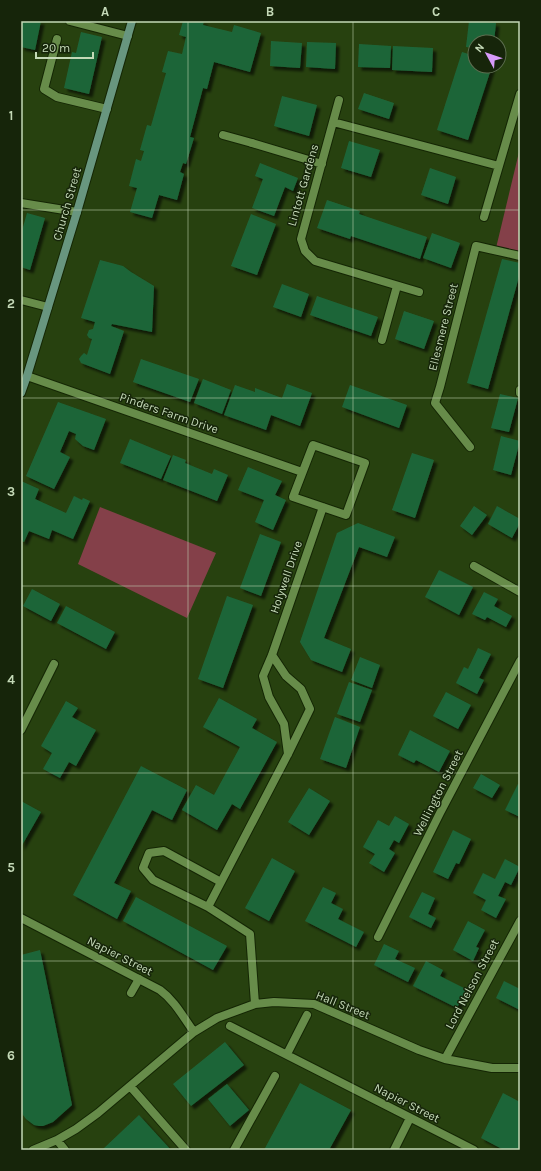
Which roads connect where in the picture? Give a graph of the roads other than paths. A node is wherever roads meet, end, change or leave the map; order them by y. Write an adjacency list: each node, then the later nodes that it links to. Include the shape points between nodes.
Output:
1 (70, 21): 3 (street)
2 (132, 21): 3 (street, Church Street)
3 (128, 36): 7 (street, Church Street)
4 (57, 39): 7 (street, via 44,89 57,97)
5 (520, 94): 11 (street)
6 (339, 100): 8 (street, Lintott Gardens)
7 (107, 109): 13 (street, Church Street)
8 (333, 122): 10 (street, Lintott Gardens); 11 (street)
9 (223, 135): 10 (street)
10 (322, 164): 16 (street, Lintott Gardens, via 301,239 305,251 315,261)
11 (499, 166): 14 (street)
12 (21, 202): 13 (street)
13 (77, 212): 19 (street, Church Street)
14 (484, 217)
15 (520, 256): 23 (street, Ellesmere Street, via 476,246 435,403)
16 (397, 286): 17 (street, Lintott Gardens); 20 (street)
17 (419, 292)
18 (21, 300): 19 (street)
19 (48, 307): 21 (street, Church Street)
20 (382, 340)
21 (24, 374): 22 (street, Church Street); 24 (street, Pinders Farm Drive)
22 (21, 393)
23 (470, 448)
24 (302, 472): 25 (street, via 293,497); 25 (street, via 313,445 365,463 346,516)
25 (323, 507): 28 (street, Holywell Drive)
26 (474, 566): 27 (street)
27 (520, 592)
28 (272, 655): 32 (street, Holywell Drive, via 263,676 269,697 284,724); 32 (street, via 286,676 301,689 310,709)
29 (520, 661): 37 (street, Wellington Street)
30 (54, 664): 31 (street)
31 (21, 730)
32 (288, 754): 33 (street)
33 (221, 882): 34 (street); 34 (street, via 164,851 149,853 143,868 153,880)
34 (208, 907): 40 (street, via 250,934)
35 (21, 918): 38 (street, Napier Street)
36 (520, 920): 45 (street, Lord Nelson Street)
37 (378, 937)
38 (139, 979): 39 (street); 43 (street, Napier Street, via 168,995)
39 (131, 993)
40 (255, 1004): 43 (street, Hall Street, via 217,1018); 45 (street, Hall Street, via 314,1004)
41 (307, 1015): 44 (street)
42 (230, 1026): 44 (street, Napier Street)
43 (194, 1032): 48 (street, Hall Street)
44 (287, 1054): 49 (street, Napier Street)
45 (445, 1059): 46 (street, Hall Street, via 492,1068)
46 (520, 1068)
47 (275, 1076): 54 (street)
48 (130, 1086): 50 (street, Hall Street, via 98,1113); 53 (street)
49 (410, 1118): 55 (street); 56 (street, Napier Street)
50 (57, 1140): 51 (street, Hall Street); 52 (street)
51 (33, 1150)
52 (65, 1150)
53 (186, 1150)
54 (234, 1150)
55 (394, 1150)
56 (474, 1150)

